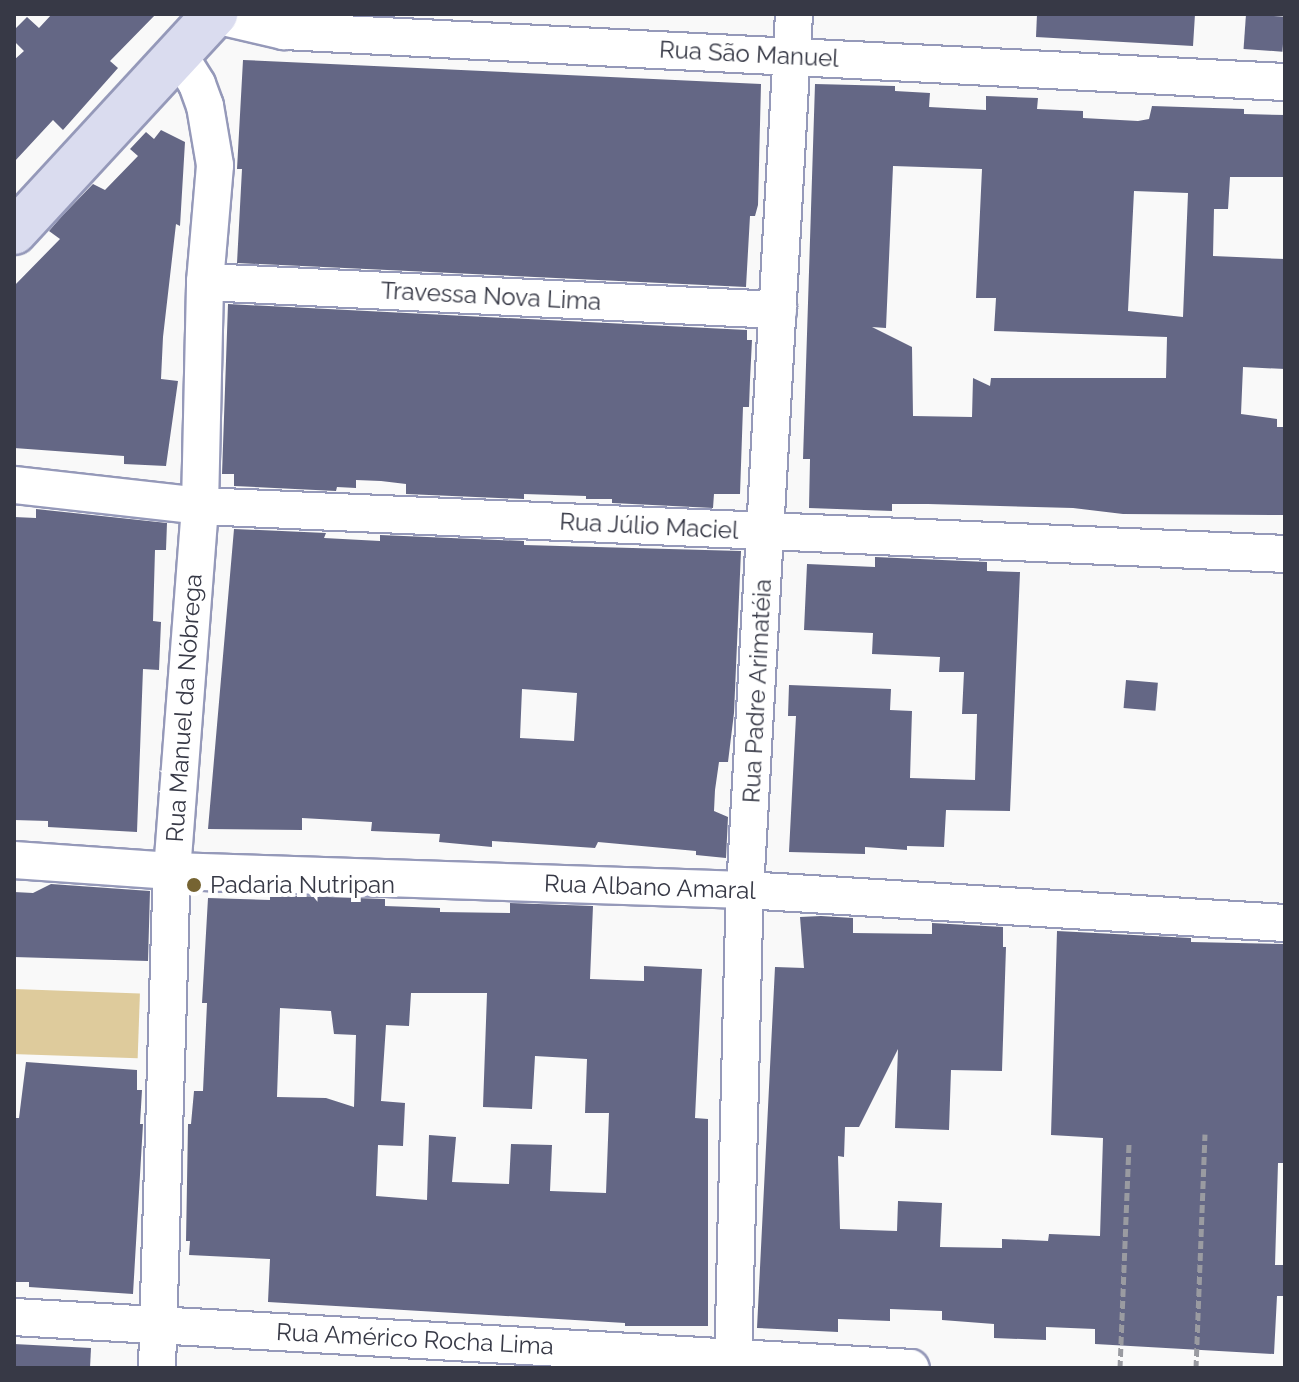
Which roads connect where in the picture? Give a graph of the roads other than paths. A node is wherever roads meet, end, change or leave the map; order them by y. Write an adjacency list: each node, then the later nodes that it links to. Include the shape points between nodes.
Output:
1 (215, 14): 3 (main road); 4 (street, Rua São Manuel, via 284,31)
2 (794, 14): 4 (street, Rua Padre Arimatéia)
3 (179, 55): 6 (main road); 7 (street, Rua Manuel da Nóbrega, via 197,84 213,138)
4 (792, 56): 5 (street, Rua São Manuel); 8 (street, Rua Padre Arimatéia)
5 (1285, 82)
6 (14, 232)
7 (205, 282): 8 (street, Travessa Nova Lima); 10 (street, Rua Manuel da Nóbrega)
8 (778, 310): 11 (street, Rua Padre Arimatéia)
9 (14, 485): 10 (street, Rua Júlio Maciel)
10 (200, 506): 11 (street, Rua Júlio Maciel); 14 (street, Rua Manuel da Nóbrega)
11 (766, 531): 12 (street, Rua Júlio Maciel); 15 (street, Rua Padre Arimatéia)
12 (1285, 554)
13 (14, 860): 14 (street, Rua Albano Amaral)
14 (172, 871): 15 (street, Rua Albano Amaral); 18 (street, Rua Manuel da Nóbrega)
15 (745, 890): 16 (street, Rua Albano Amaral); 20 (street, Rua Padre Arimatéia)
16 (1285, 923)
17 (14, 1317): 18 (street, Rua Américo Rocha Lima)
18 (159, 1327): 19 (street, Rua Américo Rocha Lima); 21 (street, Rua Manuel da Nóbrega)
19 (482, 1355): 20 (street, Rua Américo Rocha Lima)
20 (734, 1363): 22 (street, Rua Américo Rocha Lima)
21 (157, 1368)
22 (911, 1368)

